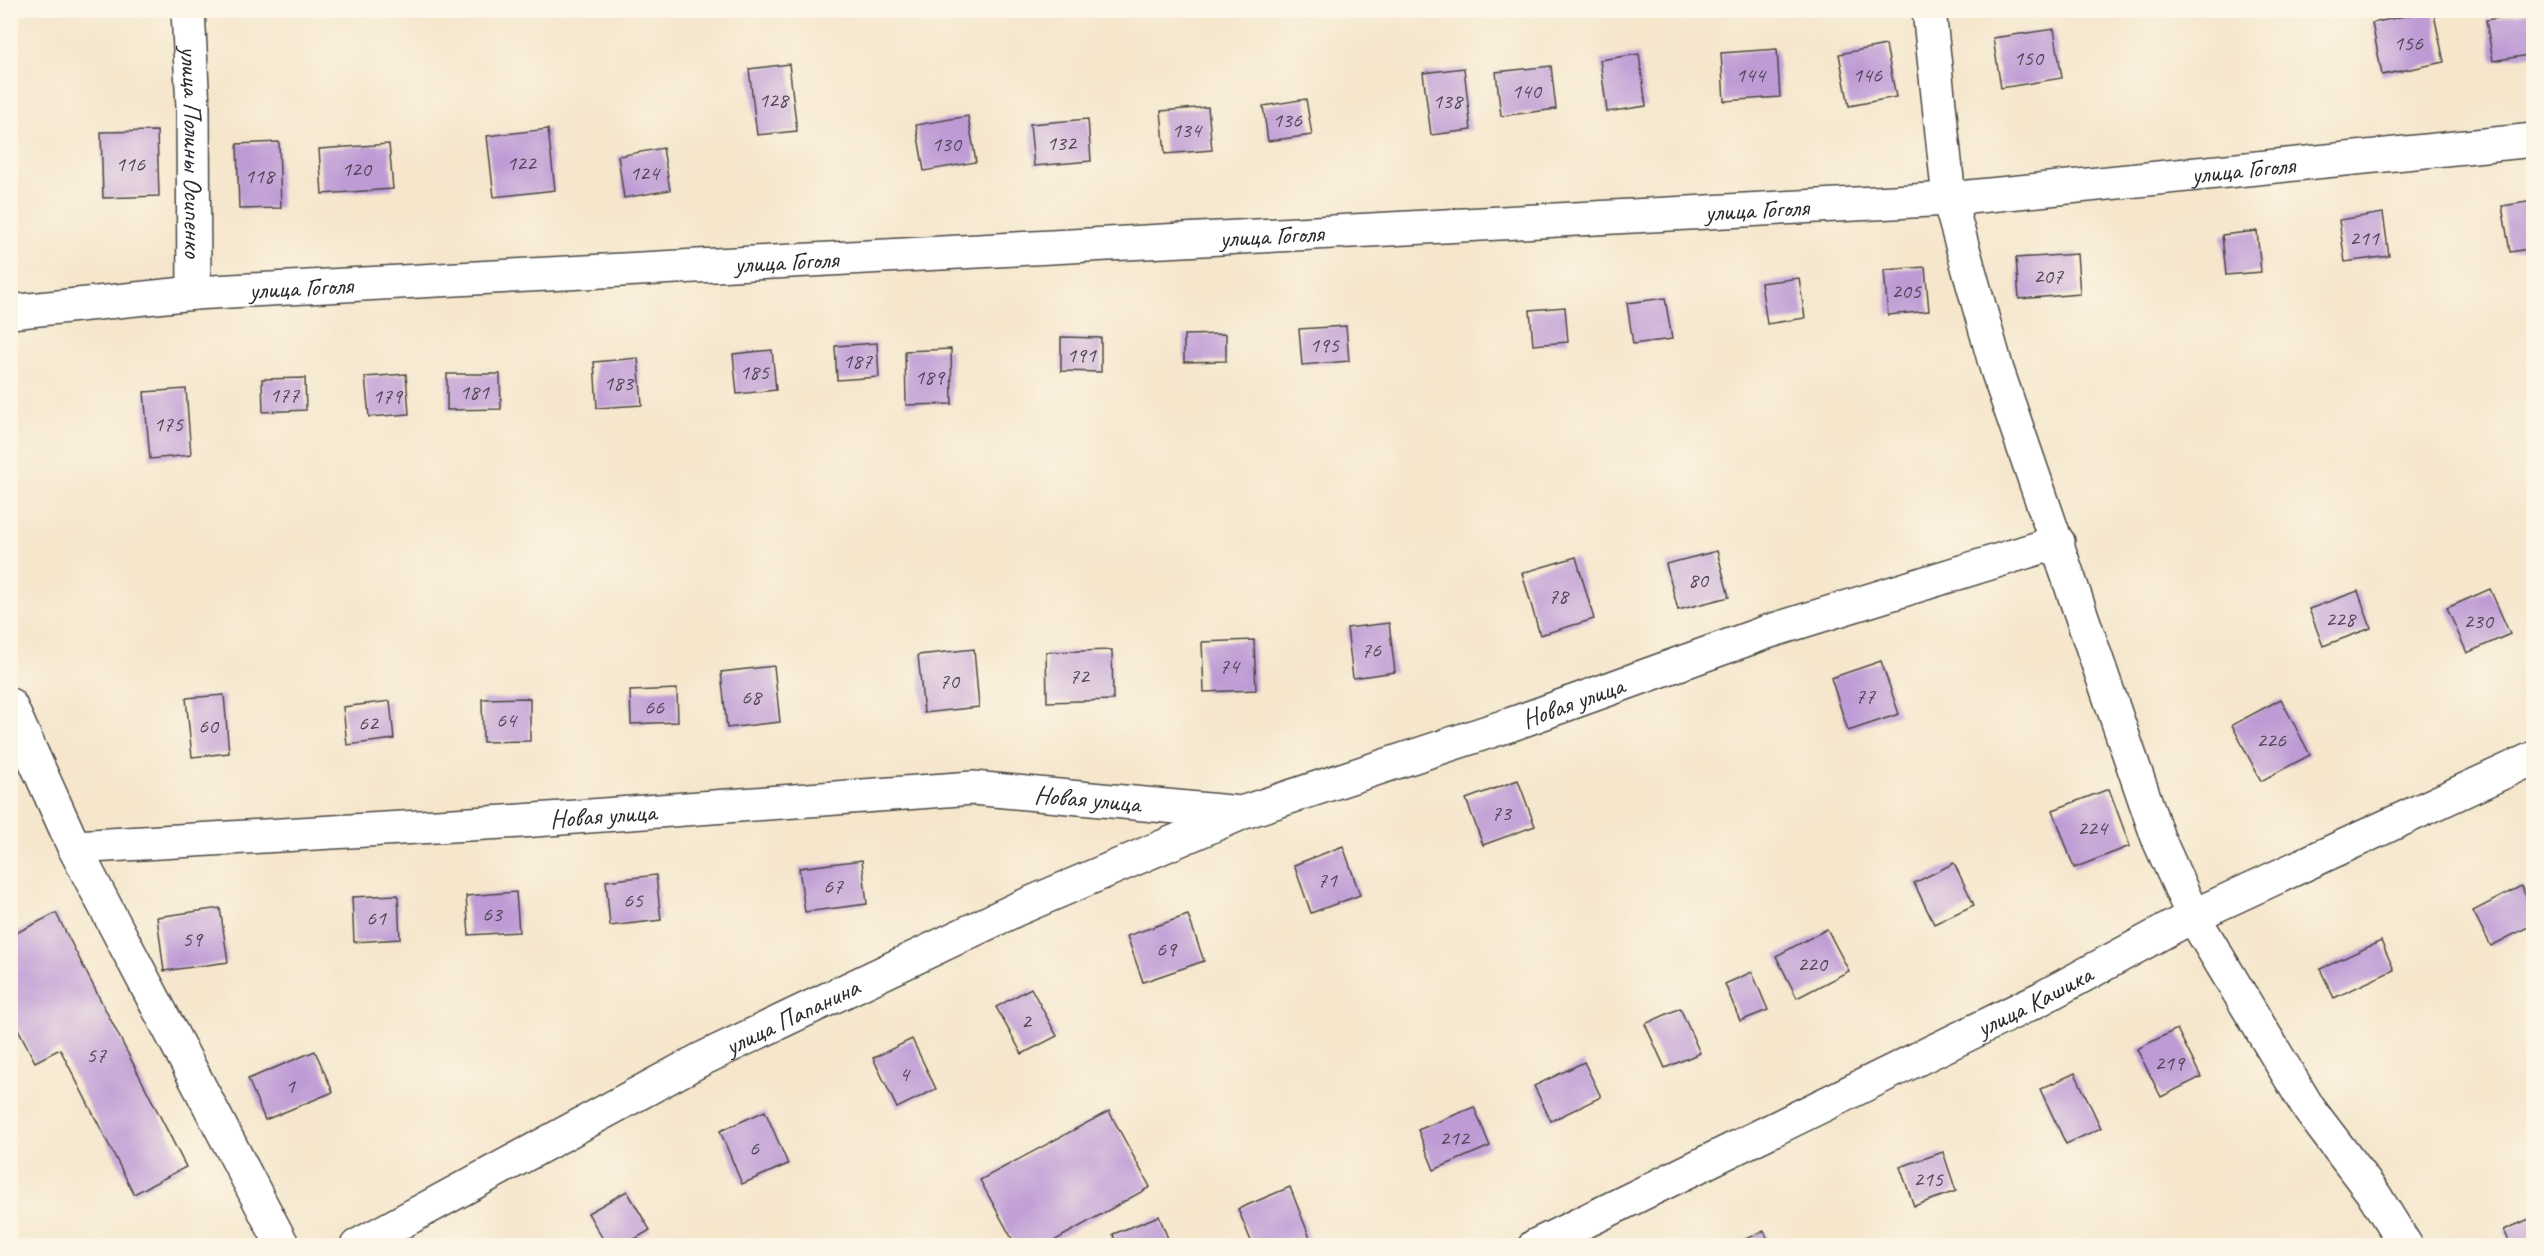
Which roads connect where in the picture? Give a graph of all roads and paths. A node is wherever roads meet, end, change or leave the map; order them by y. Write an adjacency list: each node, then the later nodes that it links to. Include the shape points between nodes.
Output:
1 (188, 10): 5 (main road, улица Полины Осипенко, via 194,107)
2 (1929, 10): 4 (main road)
3 (2534, 140): 4 (main road, улица Гоголя)
4 (1949, 199): 5 (main road, улица Гоголя); 7 (main road, via 1996,370)
5 (194, 293): 6 (main road, улица Гоголя)
6 (10, 312)
7 (2058, 542): 10 (main road, Новая улица, via 1767,632 1512,724); 12 (main road, via 2158,838)
8 (10, 705): 11 (main road)
9 (2534, 758): 12 (main road, улица Кашика)
10 (1241, 813): 11 (main road, Новая улица, via 973,788 521,821); 14 (main road, улица Папанина, via 1017,909 700,1060)
11 (74, 847): 13 (main road)
12 (2193, 916): 15 (main road, улица Кашика, via 2040,999); 16 (main road, via 2309,1109 2375,1196)
13 (283, 1245)
14 (357, 1245)
15 (1535, 1245)
16 (2406, 1245)

